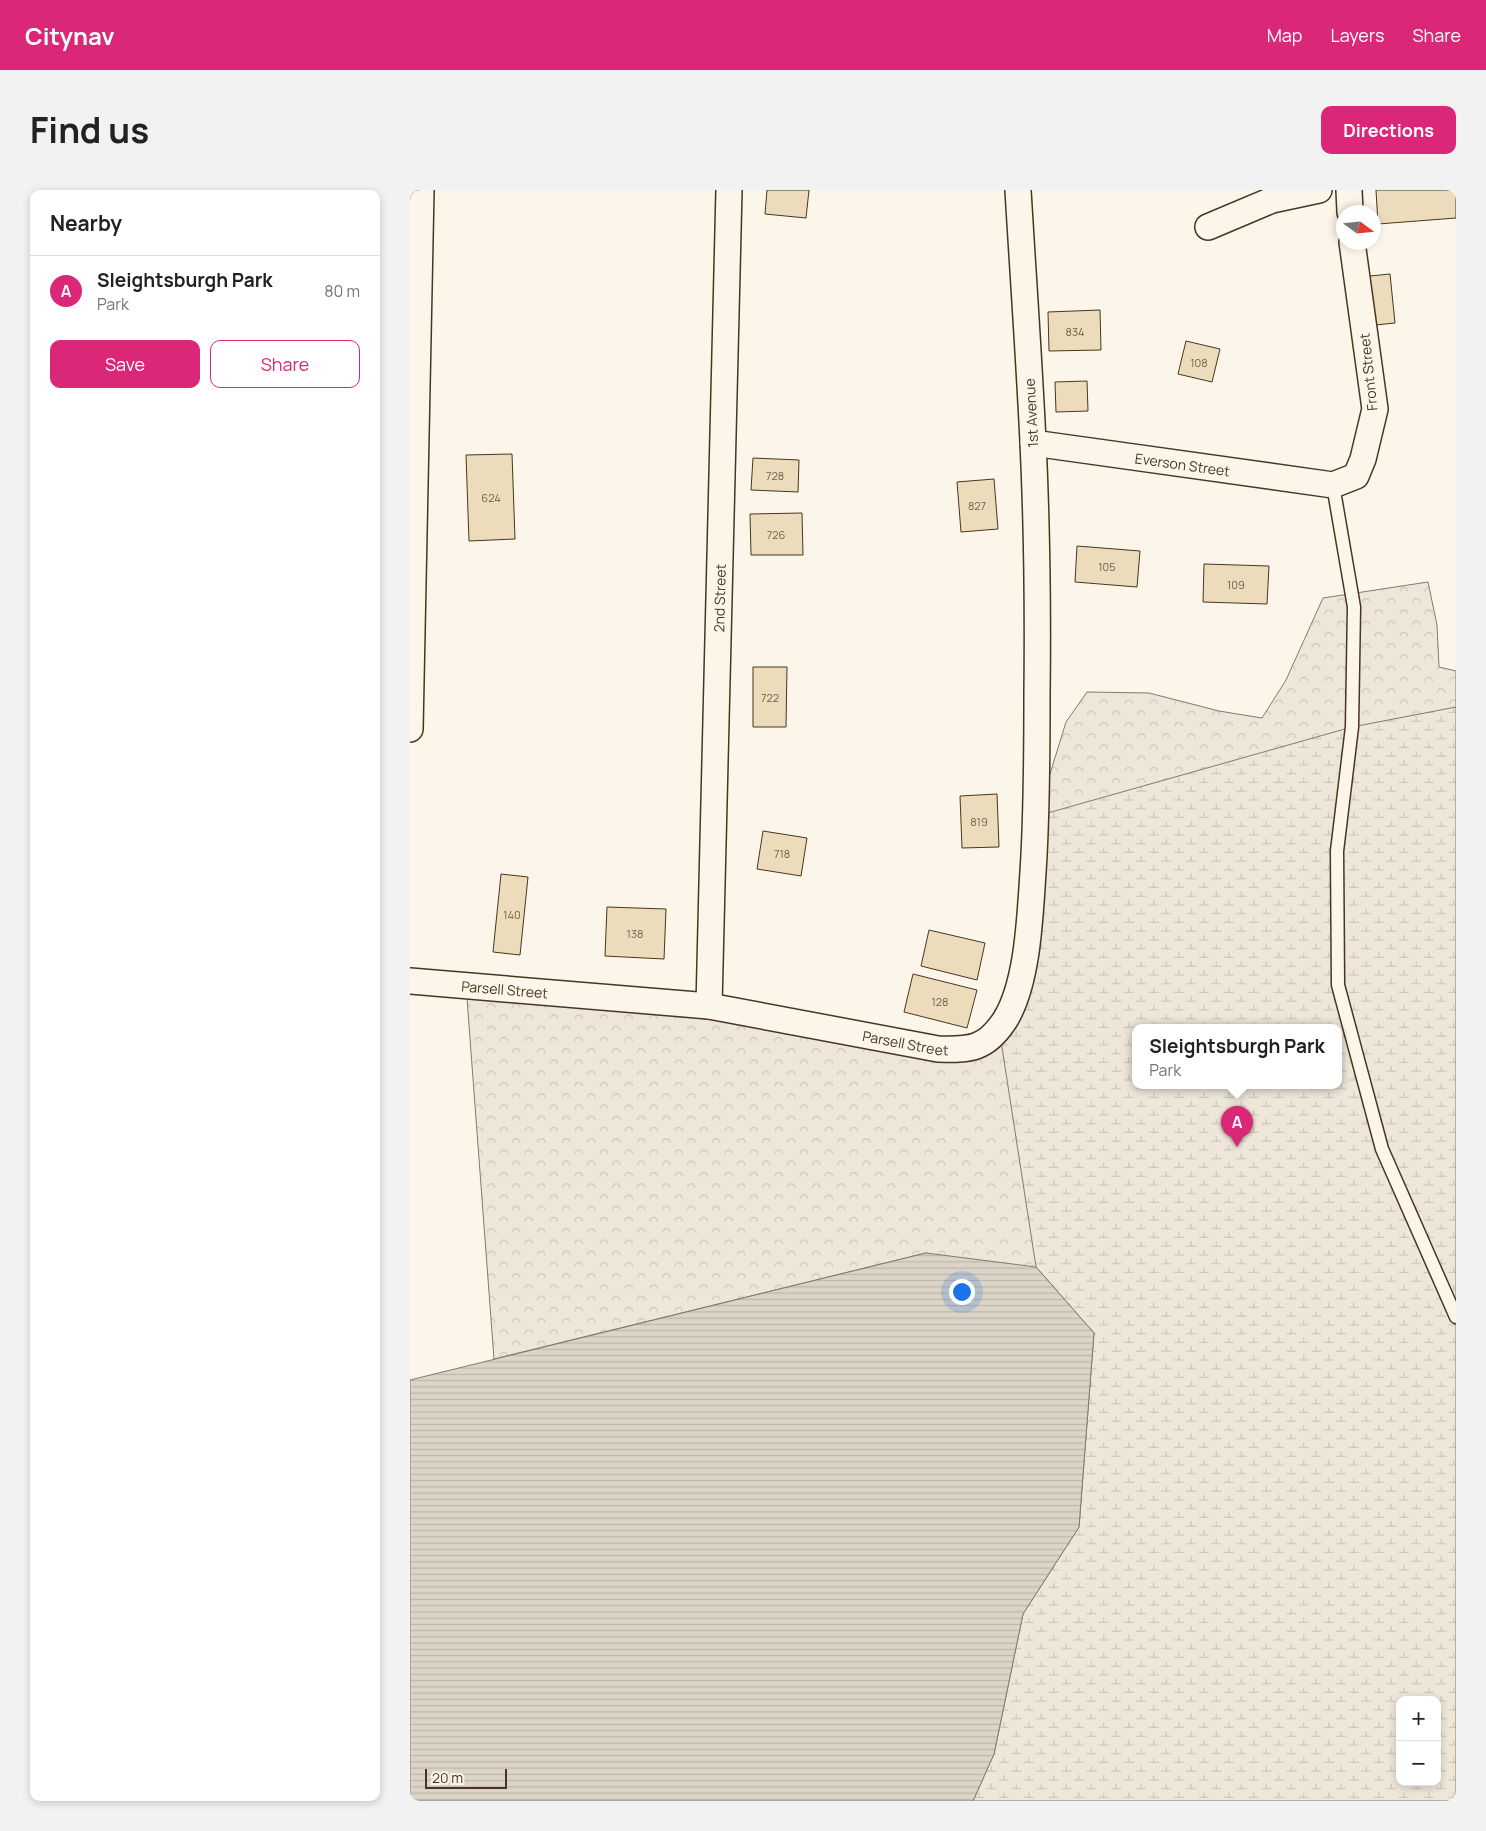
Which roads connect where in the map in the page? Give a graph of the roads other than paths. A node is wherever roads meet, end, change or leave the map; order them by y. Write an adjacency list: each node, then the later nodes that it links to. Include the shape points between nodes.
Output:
1 (421, 190): 12 (street)
2 (729, 190): 14 (street, 2nd Street)
3 (1018, 190): 9 (street, 1st Avenue)
4 (1319, 190): 7 (street, via 1272,200)
5 (1349, 190): 6 (street)
6 (1350, 205)
7 (1208, 227)
8 (1353, 250): 10 (street, Front Street, via 1375,409 1356,476)
9 (1033, 443): 10 (street, Everson Street); 11 (street, 1st Avenue)
10 (1333, 485): 15 (lane, via 1354,607 1352,727 1337,851 1338,985 1382,1149)
11 (1038, 635): 14 (street, Parsell Street, via 1037,816 1027,946 1016,996 1006,1018 993,1035 965,1050 938,1048)
12 (410, 730)
13 (410, 981): 14 (street, Parsell Street)
14 (709, 1006)
15 (1456, 1317)

